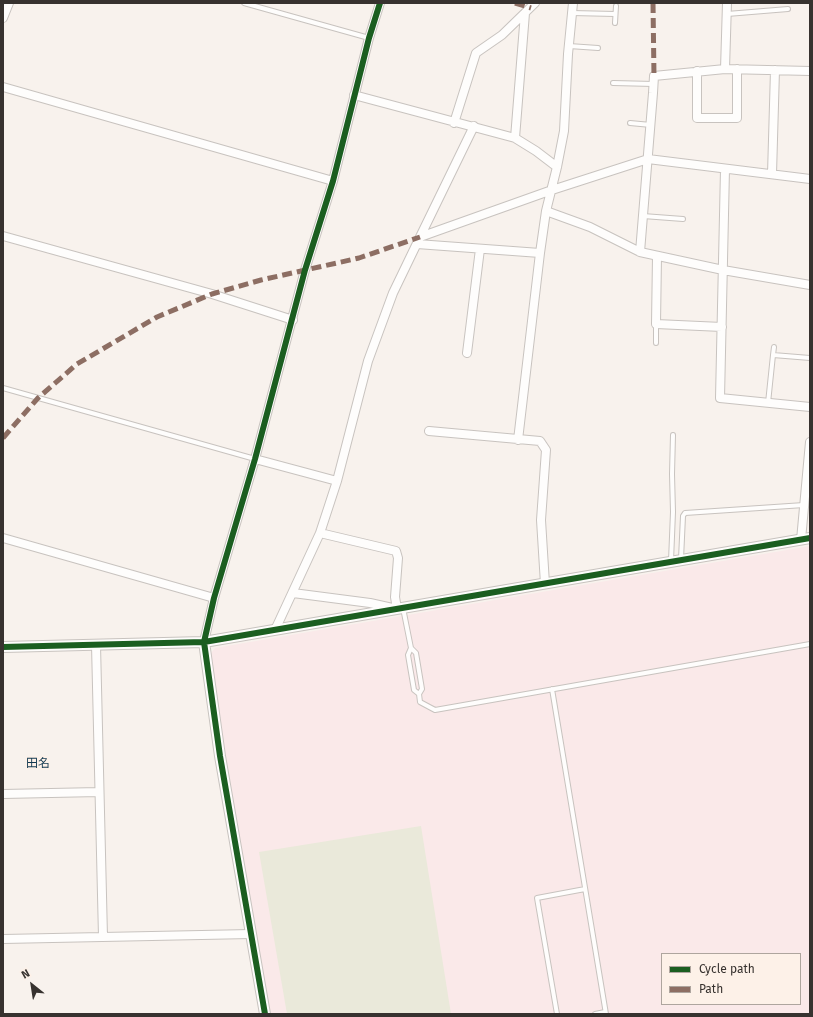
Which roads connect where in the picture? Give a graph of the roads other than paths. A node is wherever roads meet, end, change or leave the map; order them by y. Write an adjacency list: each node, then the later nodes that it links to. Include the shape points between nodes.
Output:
1 (9, 3): 11 (street)
2 (244, 3): 15 (lane)
3 (380, 3): 15 (street)
4 (535, 3): 9 (street)
5 (573, 3): 10 (street)
6 (727, 3): 13 (street)
7 (616, 6): 12 (lane)
8 (788, 9): 13 (lane)
9 (526, 13): 27 (street, via 502,35 476,53); 31 (street)
10 (572, 13): 12 (lane); 16 (street)
11 (4, 14)
12 (616, 14): 14 (lane)
13 (727, 14): 18 (street)
14 (615, 23)
15 (369, 38): 26 (street)
16 (569, 46): 17 (lane); 33 (street, via 564,131)
17 (598, 48)
18 (725, 69): 19 (street); 21 (street)
19 (737, 69): 20 (street); 21 (street, via 737,118 697,118)
20 (775, 70): 22 (street); 35 (street)
21 (697, 71): 24 (street, via 654,76)
22 (810, 71)
23 (613, 82): 24 (lane)
24 (654, 84): 29 (street)
25 (3, 87): 37 (street)
26 (354, 96): 27 (street); 37 (street)
27 (454, 123): 30 (street)
28 (630, 123): 29 (lane)
29 (651, 125): 32 (street)
30 (474, 126): 31 (street); 43 (street)
31 (516, 138): 33 (street)
32 (648, 159): 34 (street); 38 (street); 40 (street)
33 (557, 167): 38 (street)
34 (725, 169): 35 (street); 48 (street)
35 (772, 174): 36 (street)
36 (810, 179)
37 (332, 181): 50 (street)
38 (552, 190): 39 (street); 43 (street)
39 (546, 211): 45 (street, via 590,227); 46 (street)
40 (643, 216): 41 (lane); 45 (street)
41 (683, 218)
42 (3, 236): 50 (street, via 212,294)
43 (418, 240): 44 (street); 66 (street, via 368,361)
44 (480, 249): 46 (street); 55 (street)
45 (640, 252): 47 (street)
46 (540, 253): 63 (street)
47 (657, 256): 48 (street); 51 (street)
48 (723, 270): 49 (street); 52 (street)
49 (810, 285)
50 (293, 320): 65 (street)
51 (656, 324): 52 (street); 53 (lane)
52 (722, 327): 59 (street, via 720,398)
53 (656, 342)
54 (774, 347): 56 (lane)
55 (467, 353)
56 (773, 355): 57 (lane); 59 (lane)
57 (810, 358)
58 (3, 388): 65 (lane)
59 (768, 403): 60 (street)
60 (810, 407)
61 (429, 431): 63 (street)
62 (673, 435): 71 (lane)
63 (518, 440): 72 (street, via 540,441 546,450 541,520)
64 (810, 442): 67 (street)
65 (255, 459): 66 (street); 74 (street)
66 (337, 481): 68 (street)
67 (804, 505): 70 (street); 71 (lane, via 685,514)
68 (320, 532): 73 (street); 75 (street, via 396,551 398,558 395,598)
69 (3, 538): 74 (street)
70 (806, 539): 71 (street)
71 (676, 561): 72 (street)
72 (545, 584): 75 (street)
73 (293, 593): 75 (street); 76 (street)
74 (214, 598): 77 (street)
75 (400, 609): 76 (street); 81 (lane)
76 (275, 630): 77 (street)
77 (204, 642): 79 (street); 87 (street, via 220,756)
78 (810, 644): 82 (lane)
79 (96, 645): 80 (street); 84 (street)
80 (3, 647)
81 (411, 648): 83 (lane, via 416,653 422,689); 83 (lane, via 408,655 414,690)
82 (552, 690): 83 (lane, via 435,710 420,702); 86 (lane)
83 (419, 694)
84 (99, 792): 85 (street); 88 (street)
85 (3, 794)
86 (585, 889): 90 (lane); 92 (lane, via 537,898)
87 (251, 934): 88 (street); 91 (street)
88 (103, 937): 89 (street)
89 (3, 939)
90 (605, 1013): 93 (lane)
91 (265, 1014)
92 (557, 1014)
93 (595, 1014)

